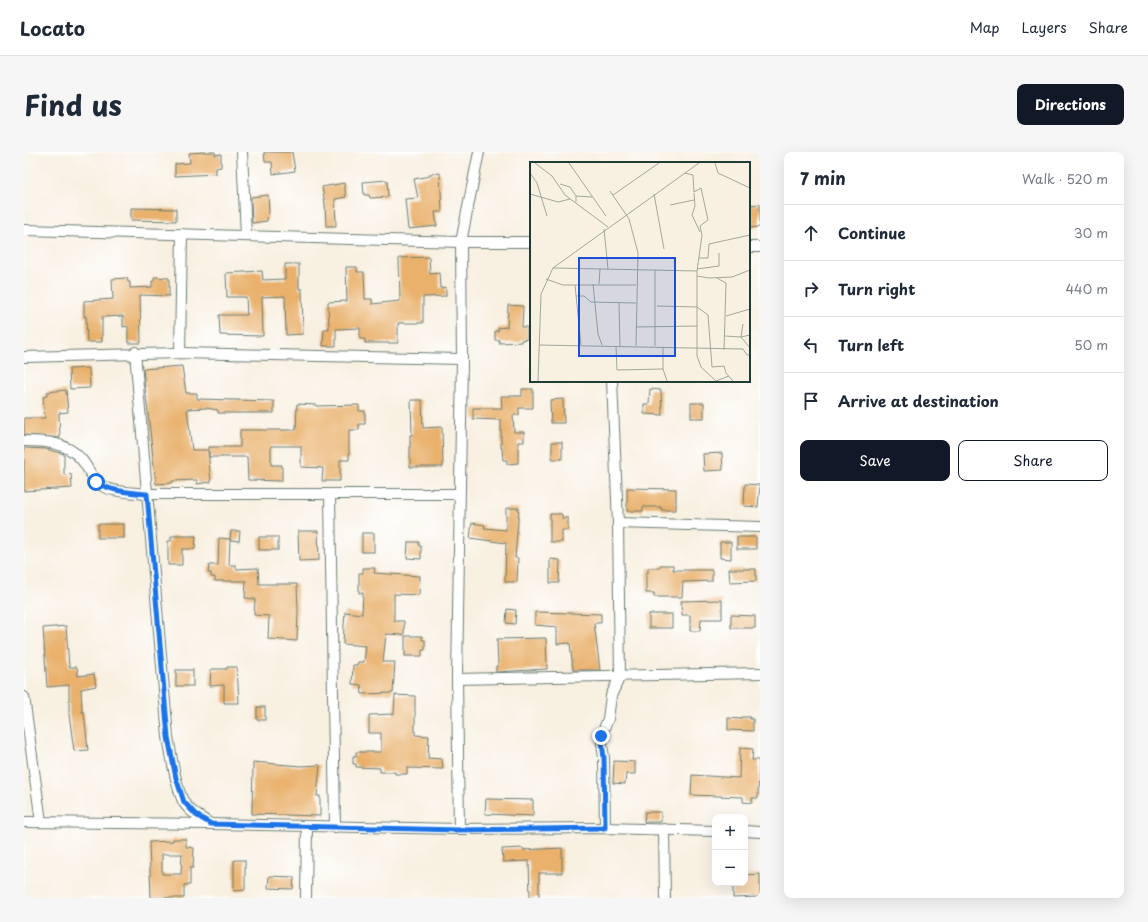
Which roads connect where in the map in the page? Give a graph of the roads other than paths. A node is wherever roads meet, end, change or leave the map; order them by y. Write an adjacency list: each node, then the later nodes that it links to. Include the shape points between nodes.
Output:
1 (242, 152): 5 (street)
2 (479, 152): 6 (street)
3 (24, 230): 4 (street)
4 (182, 234): 5 (street); 9 (street)
5 (246, 236): 6 (street)
6 (461, 242): 7 (street); 11 (street)
7 (530, 242)
8 (135, 352): 9 (street); 10 (street); 14 (street)
9 (180, 353): 11 (street)
10 (24, 357)
11 (462, 359): 16 (street)
12 (612, 382): 17 (street)
13 (24, 441): 14 (street, via 62,445 80,458 96,482 105,488)
14 (147, 494): 15 (street); 25 (street, via 168,737 176,778 184,802 196,815)
15 (330, 494): 16 (street); 27 (street)
16 (459, 494): 21 (street)
17 (618, 523): 18 (street); 20 (street)
18 (760, 527)
19 (760, 673): 20 (street)
20 (620, 676): 21 (street); 28 (street, via 610,696 608,719 601,736 604,758)
21 (457, 679): 30 (street)
22 (24, 697): 24 (street)
23 (24, 822): 24 (street)
24 (41, 822): 25 (street)
25 (211, 824): 26 (street)
26 (307, 826): 27 (street); 34 (street)
27 (335, 827): 30 (street)
28 (605, 828): 29 (street); 30 (street)
29 (664, 829): 31 (street); 35 (street)
30 (459, 830)
31 (712, 830)
32 (748, 831): 33 (street)
33 (760, 832)
34 (306, 898)
35 (665, 898)

